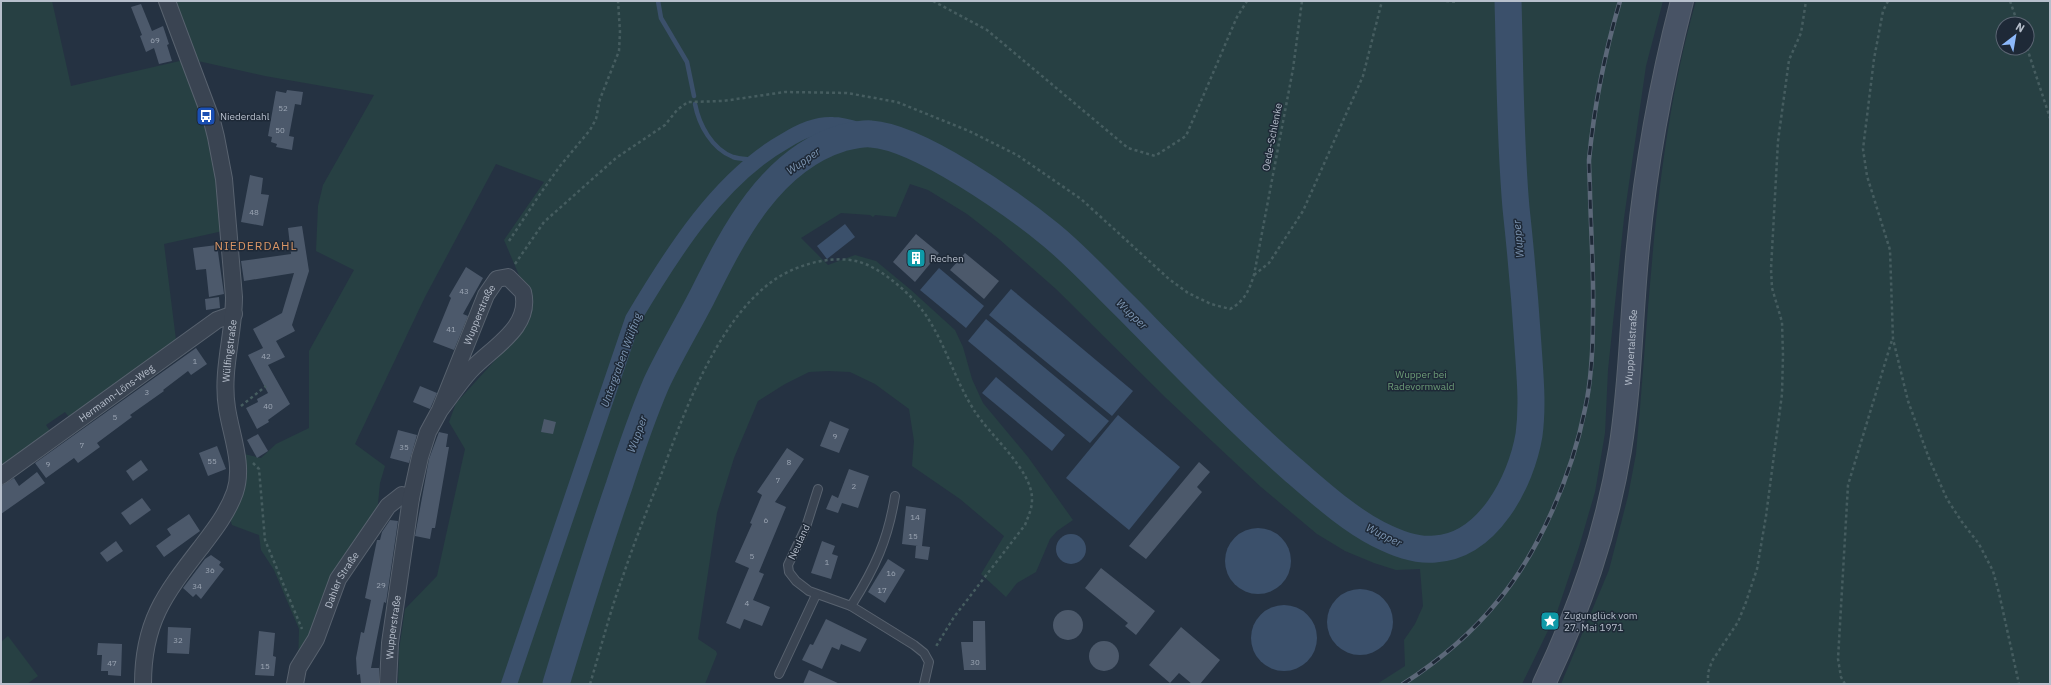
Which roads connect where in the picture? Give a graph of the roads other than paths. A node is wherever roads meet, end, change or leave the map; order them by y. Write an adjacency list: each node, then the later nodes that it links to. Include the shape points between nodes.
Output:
1 (167, 1): 3 (street, Wülfingstraße, via 210,114 216,137 226,193)
2 (1682, 1): 16 (main road, Wuppertalstraße, via 1648,155 1626,402 1612,493 1594,564 1564,643)
3 (234, 314): 5 (street, Hermann-Löns-Weg, via 217,320); 12 (street, Wülfingstraße, via 225,383 238,482 222,518 169,589 158,608 145,645)
4 (440, 410): 4 (street, Wupperstraße, via 470,371 510,333 521,318 525,309 523,292 508,277 497,279 486,295); 8 (street, Wupperstraße, via 425,440)
5 (1, 476)
6 (818, 489): 9 (lane, Neuland, via 806,527 788,567 796,581)
7 (895, 496): 10 (lane, via 891,524 877,562)
8 (411, 498): 13 (street, Dahler Straße, via 402,495 388,506 338,579 316,639 298,668); 14 (street, Wupperstraße, via 390,643)
9 (816, 595): 10 (lane, Neuland); 11 (lane)
10 (851, 606): 15 (lane, Neuland, via 918,648 928,658)
11 (779, 674)
12 (143, 684)
13 (295, 684)
14 (388, 684)
15 (924, 684)
16 (1544, 684)

